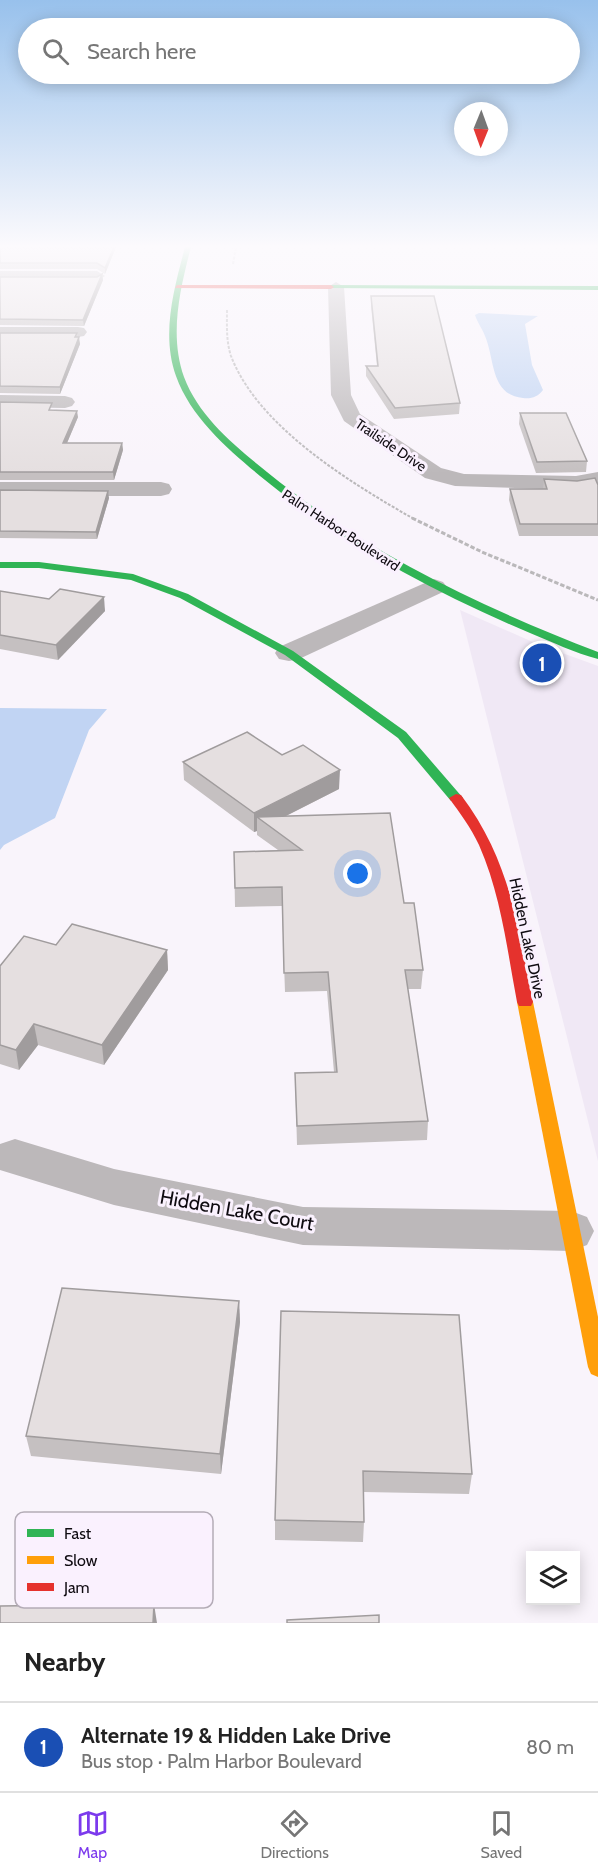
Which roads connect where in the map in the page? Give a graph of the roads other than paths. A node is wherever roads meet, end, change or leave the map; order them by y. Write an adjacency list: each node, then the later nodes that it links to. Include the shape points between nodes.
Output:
1 (173, 323): 11 (street, Palm Harbor Boulevard, via 171,335 179,374 190,399 212,427 274,486 308,511)
2 (338, 323): 7 (street, Trailside Drive, via 341,395 351,417 433,473 463,481 576,483)
3 (0, 332): 4 (street)
4 (78, 333)
5 (0, 401): 6 (street)
6 (65, 402)
7 (598, 479)
8 (0, 489): 9 (street)
9 (161, 489)
10 (0, 565): 12 (street, Hidden Lake Drive, via 39,565 134,577 184,596)
11 (434, 587): 12 (street); 13 (street, Palm Harbor Boulevard)
12 (290, 652): 15 (street, Hidden Lake Drive, via 402,735 470,814 501,883)
13 (598, 656)
14 (15, 1157): 15 (street, Hidden Lake Court, via 114,1187 303,1226)
15 (571, 1231): 16 (street, Hidden Lake Drive)
16 (598, 1367)

